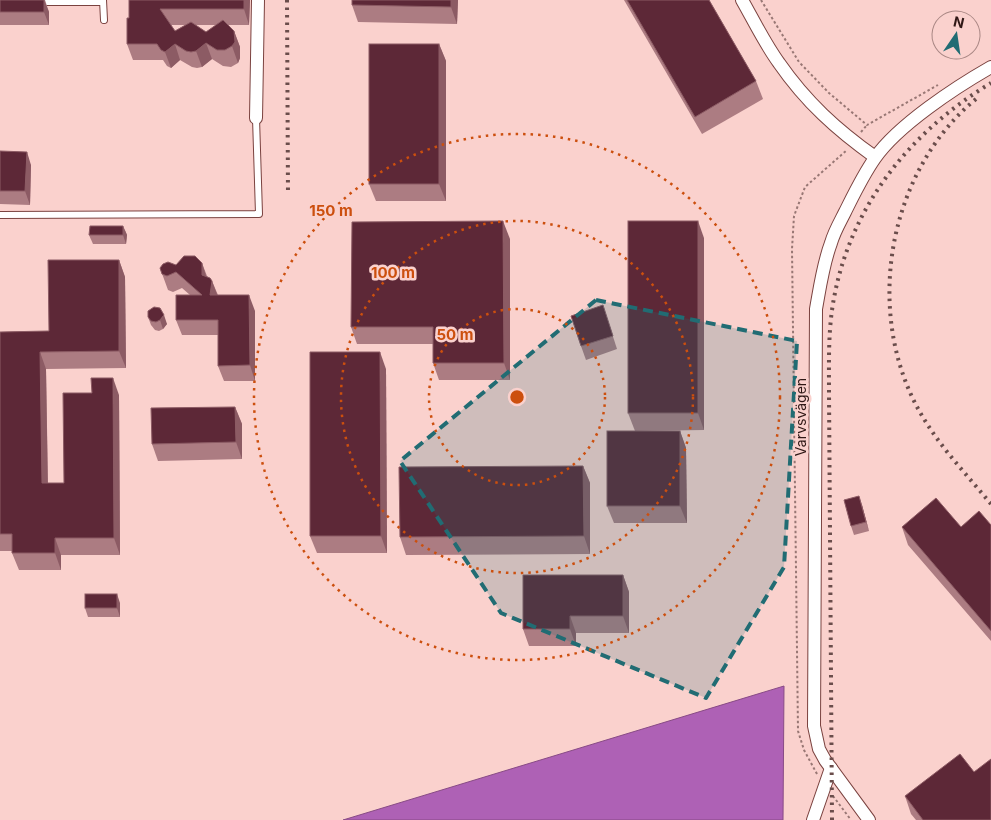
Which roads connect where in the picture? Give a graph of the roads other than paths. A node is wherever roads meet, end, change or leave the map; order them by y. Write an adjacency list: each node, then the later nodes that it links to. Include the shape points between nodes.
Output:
1 (258, 0): 7 (street)
2 (742, 0): 8 (street, via 778,62 800,91 830,122)
3 (104, 1): 4 (lane); 5 (lane)
4 (28, 3)
5 (104, 20)
6 (991, 67): 8 (street, Varvsvägen, via 918,117)
7 (256, 118): 9 (lane, via 258,214)
8 (875, 157): 10 (street, Varvsvägen, via 831,241 816,309 814,726 819,749)
9 (0, 215)
10 (831, 768): 11 (street); 12 (street, Varvsvägen)
11 (814, 820)
12 (869, 820)

